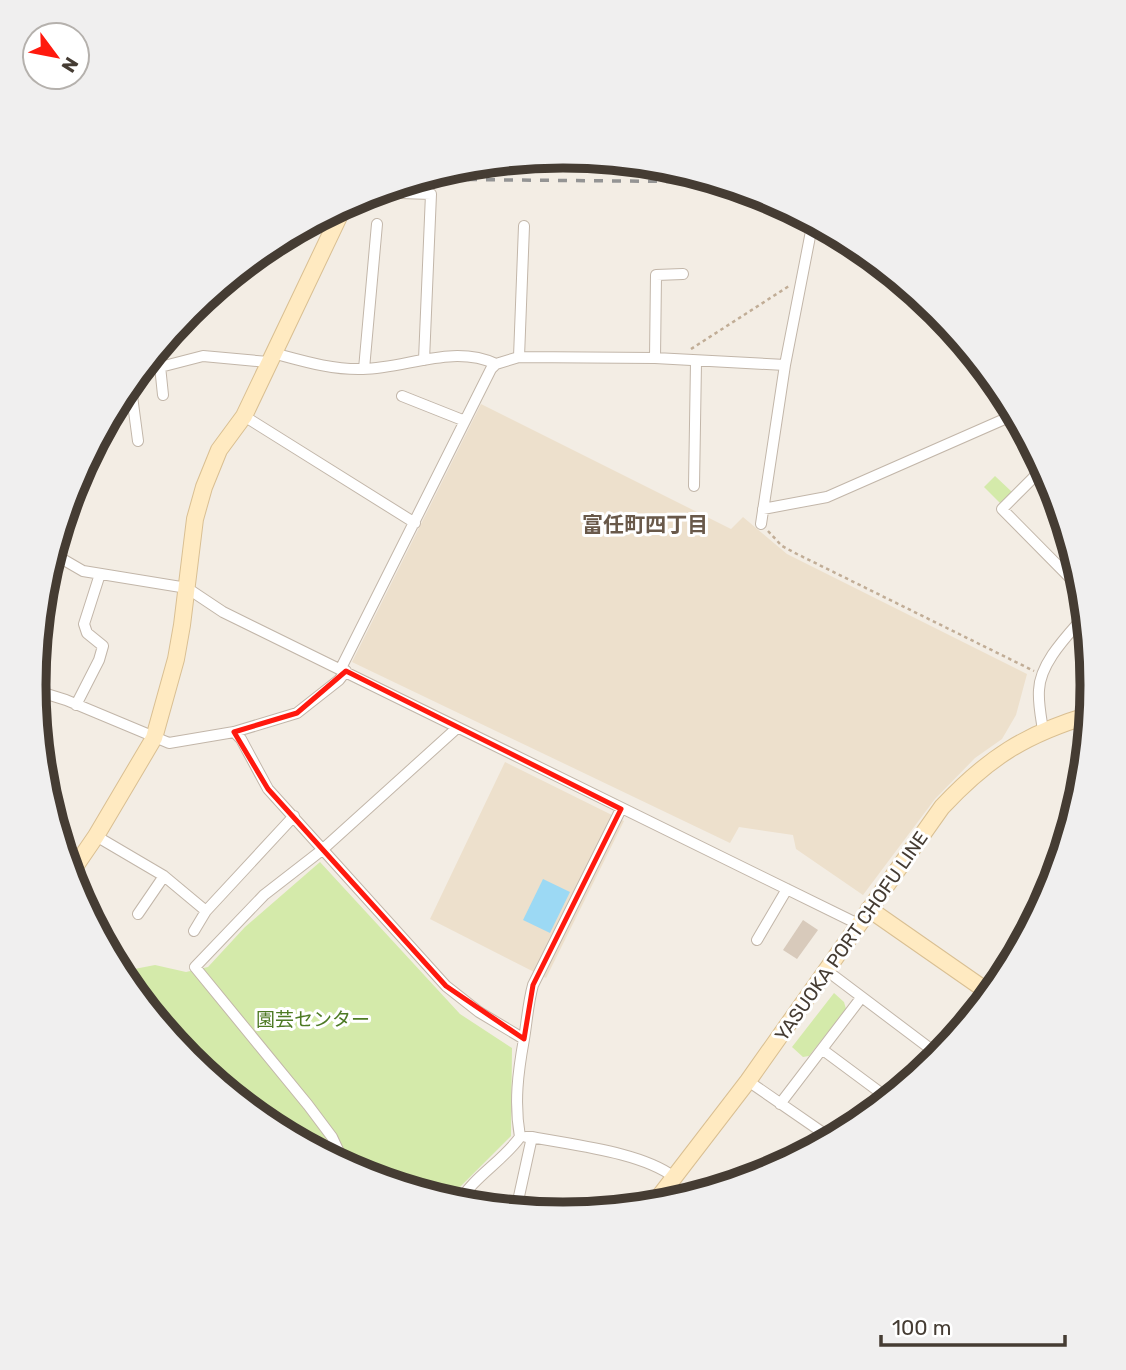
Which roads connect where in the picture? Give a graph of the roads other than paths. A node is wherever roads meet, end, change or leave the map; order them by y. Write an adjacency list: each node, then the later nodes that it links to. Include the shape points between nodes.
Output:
1 (403, 193): 10 (street, via 431,194)
2 (337, 219): 7 (street)
3 (377, 224): 16 (street)
4 (524, 226): 8 (street, via 528,266)
5 (811, 231): 13 (street)
6 (683, 274): 9 (street, via 656,275)
7 (270, 358): 14 (street, via 203,356); 16 (street); 20 (street)
8 (519, 358): 9 (street); 12 (street)
9 (655, 358): 11 (street)
10 (424, 360): 12 (street, via 451,355 482,357); 16 (street)
11 (696, 362): 13 (street); 25 (street)
12 (496, 364): 22 (street)
13 (785, 365): 26 (street)
14 (160, 366): 15 (street); 17 (street)
15 (154, 368)
16 (364, 369)
17 (163, 395)
18 (402, 396): 22 (street)
19 (132, 398): 23 (street)
20 (244, 416): 27 (street); 32 (street, via 219,450 204,487 195,519)
21 (1006, 418): 26 (street, via 827,497)
22 (465, 421): 27 (street)
23 (138, 441)
24 (1036, 476): 31 (street, via 1002,509)
25 (694, 486)
26 (763, 509): 28 (street)
27 (415, 523): 34 (street)
28 (761, 524)
29 (61, 558): 30 (street)
30 (100, 575): 32 (street); 36 (street, via 84,624 88,634 103,646)
31 (1069, 577)
32 (187, 588): 34 (street, via 223,612); 41 (street, via 176,659)
33 (1077, 625): 39 (street, via 1042,675)
34 (344, 669): 38 (street); 40 (street, via 339,680 297,713)
35 (46, 694): 36 (street)
36 (76, 705): 41 (street)
37 (1079, 719): 39 (street, YASUOKA PORT CHOFU LINE)
38 (457, 728): 42 (street); 45 (street)
39 (1043, 730): 49 (street, YASUOKA PORT CHOFU LINE, via 1007,749 971,777 942,807)
40 (234, 732): 41 (street, via 169,743); 43 (street, via 268,789)
41 (155, 738): 44 (street)
42 (621, 809): 48 (street); 58 (street, via 533,985)
43 (295, 816): 45 (street); 50 (street)
44 (96, 836): 46 (street); 47 (street)
45 (322, 850): 58 (street, via 446,986); 66 (street, via 264,895 195,967 316,1115)
46 (77, 862)
47 (164, 876): 50 (street); 51 (street)
48 (788, 889): 52 (street); 54 (street)
49 (869, 909): 52 (street, YASUOKA PORT CHOFU LINE); 56 (street)
50 (206, 911): 53 (street)
51 (138, 914)
52 (858, 924): 55 (street, YASUOKA PORT CHOFU LINE)
53 (194, 931)
54 (757, 940)
55 (826, 970): 57 (street); 61 (street, YASUOKA PORT CHOFU LINE)
56 (982, 989)
57 (861, 998): 59 (street); 60 (street)
58 (524, 1039): 65 (street, via 516,1080 516,1116)
59 (931, 1049)
60 (823, 1050): 62 (street); 63 (street)
61 (748, 1081): 63 (street); 67 (street, YASUOKA PORT CHOFU LINE)
62 (882, 1093)
63 (780, 1104): 64 (street)
64 (823, 1133)
65 (526, 1137): 67 (street, via 626,1156); 69 (street); 70 (street)
66 (339, 1151)
67 (674, 1177): 68 (street, YASUOKA PORT CHOFU LINE)
68 (662, 1193)
69 (466, 1194)
70 (517, 1200)

